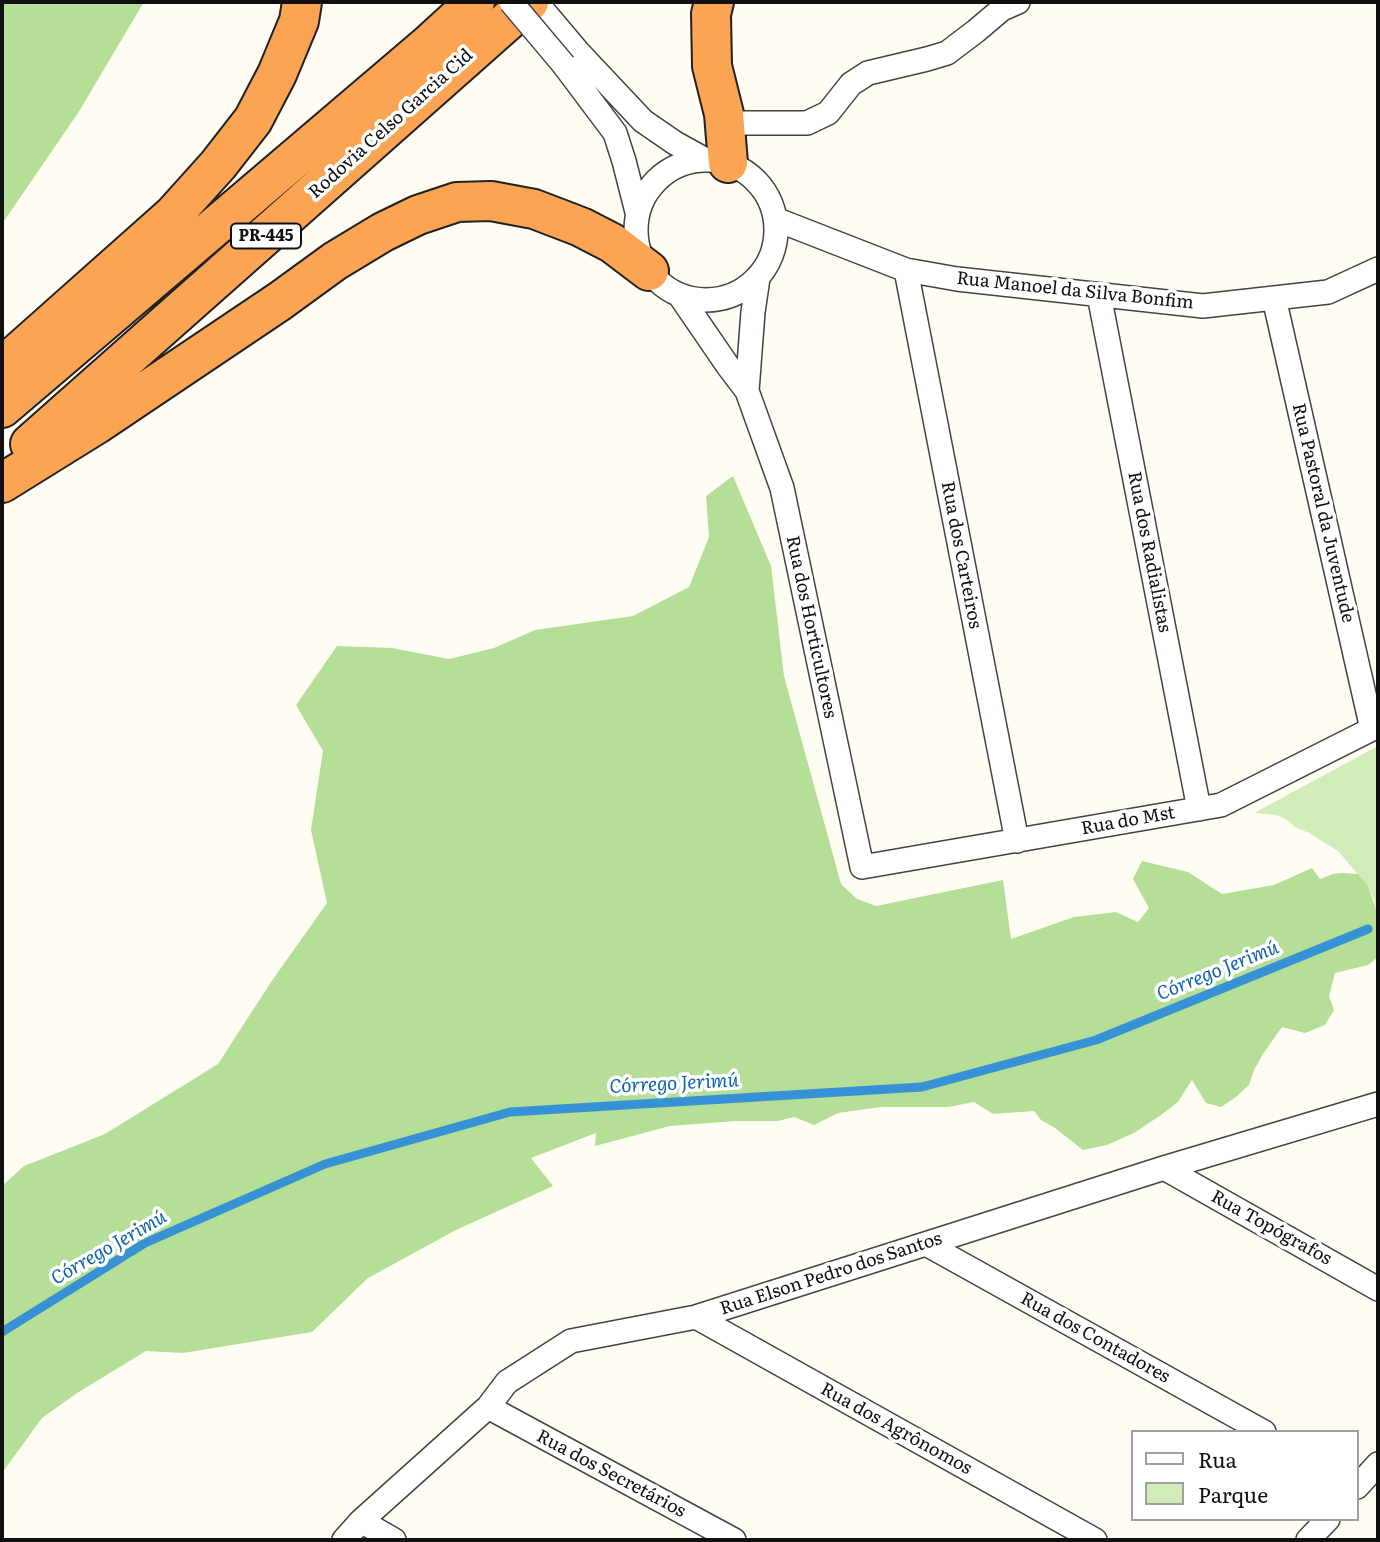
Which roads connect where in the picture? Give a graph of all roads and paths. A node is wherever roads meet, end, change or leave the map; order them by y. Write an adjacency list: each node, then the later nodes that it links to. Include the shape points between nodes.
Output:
1 (302, 2): 20 (highway, via 278,74 253,120 218,165 173,215)
2 (475, 2): 22 (highway, Rodovia Celso Garcia Cid / PR-445)
3 (512, 2): 8 (street, bridge)
4 (529, 2): 23 (highway, Rodovia Celso Garcia Cid / PR-445)
5 (537, 2): 8 (street)
6 (714, 2): 9 (highway, via 712,66)
7 (1018, 2): 9 (street, via 1002,9 947,53 868,73 851,84 828,113 807,123)
8 (572, 59): 10 (street, via 674,143); 11 (street, via 615,133)
9 (724, 123): 10 (highway)
10 (716, 161): 11 (street, via 686,162 669,169 655,180); 12 (street, via 749,174 771,202)
11 (637, 212): 15 (street, via 636,243)
12 (775, 219): 14 (street, Rua Manoel da Silva Bonfim); 16 (street, via 772,253)
13 (1378, 269): 19 (street, Rua Manoel da Silva Bonfim, via 1328,292)
14 (906, 270): 17 (street, Rua Manoel da Silva Bonfim); 27 (street, Rua dos Carteiros)
15 (649, 271): 18 (street); 24 (highway, via 612,243 534,209 491,201 457,202 418,215 335,261)
16 (758, 278): 18 (street, via 722,299); 21 (street, Rua dos Horticultores)
17 (1099, 295): 19 (street, Rua Manoel da Silva Bonfim, via 1203,306); 26 (street, Rua dos Radialistas)
18 (680, 296): 21 (street, Rua dos Horticultores)
19 (1274, 298): 25 (street, Rua Pastoral da Juventude)
20 (2, 367)
21 (747, 391): 28 (street, Rua dos Horticultores, via 782,488)
22 (2, 408)
23 (2, 469)
24 (2, 483)
25 (1375, 727): 26 (street, Rua do Mst, via 1221,805)
26 (1199, 809): 27 (street, Rua do Mst)
27 (1017, 841): 28 (street, Rua do Mst)
28 (862, 867)
29 (1378, 1104): 30 (street, Rua Elson Pedro dos Santos)
30 (1164, 1168): 31 (street, Rua Elson Pedro dos Santos); 32 (street, Rua Topógrafos)
31 (926, 1244): 33 (street, Rua Elson Pedro dos Santos); 35 (street, Rua dos Contadores)
32 (1378, 1289)
33 (696, 1317): 34 (street, Rua Elson Pedro dos Santos, via 571,1341 507,1382); 43 (street, Rua dos Agrônomos)
34 (488, 1407): 38 (street, Rua Elson Pedro dos Santos); 42 (street, Rua dos Secretários)
35 (1260, 1430)
36 (1378, 1464): 37 (street)
37 (1363, 1488)
38 (361, 1521): 40 (street, Rua Elson Pedro dos Santos); 41 (street)
39 (1326, 1521): 44 (street)
40 (344, 1540)
41 (394, 1540)
42 (734, 1540)
43 (1095, 1540)
44 (1308, 1540)

